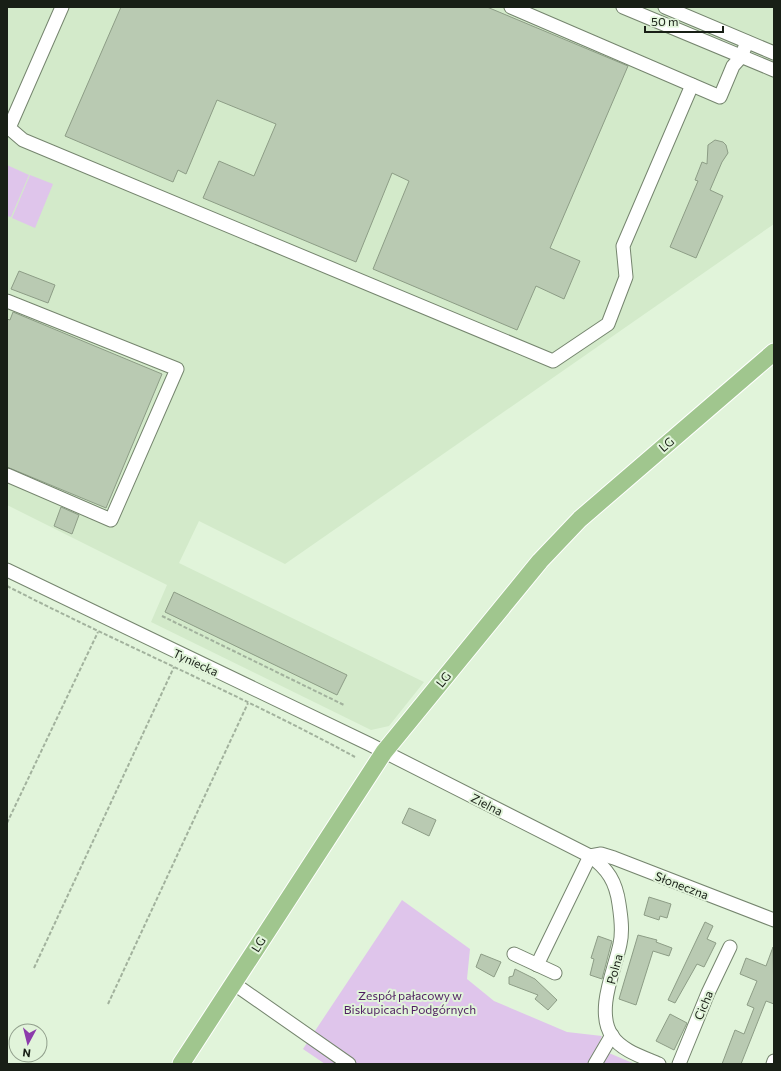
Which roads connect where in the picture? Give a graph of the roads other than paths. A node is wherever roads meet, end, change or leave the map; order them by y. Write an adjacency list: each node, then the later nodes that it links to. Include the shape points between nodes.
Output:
1 (62, 7): 10 (street)
2 (511, 7): 9 (street)
3 (623, 7): 7 (street)
4 (665, 7): 5 (street)
5 (747, 42): 6 (street); 7 (street)
6 (774, 53)
7 (741, 57): 8 (street); 9 (street, via 733,66 720,97)
8 (774, 70)
9 (692, 85): 10 (street, via 623,246 626,277 608,324 553,361 23,140)
10 (8, 129)
11 (7, 301): 13 (street, via 177,369 111,520)
12 (774, 352): 15 (main road, LG, via 580,519 535,567)
13 (7, 475)
14 (7, 570): 15 (street, Tyniecka)
15 (384, 752): 16 (street, Zielna); 22 (main road, LG)
16 (590, 856): 17 (street, Słoneczna, via 601,854 614,858); 20 (street); 23 (street, Polna, via 601,864 613,880 621,912 620,942 606,1003 607,1021)
17 (774, 920)
18 (730, 948): 29 (street, Cicha, via 708,993)
19 (514, 954): 20 (street)
20 (538, 965): 21 (street)
21 (555, 973)
22 (233, 983): 25 (main road, LG); 26 (street)
23 (612, 1036): 27 (street); 28 (street, via 636,1054)
24 (774, 1061): 30 (street)
25 (181, 1064)
26 (349, 1064)
27 (595, 1064)
28 (659, 1064)
29 (679, 1064)
30 (773, 1064)

